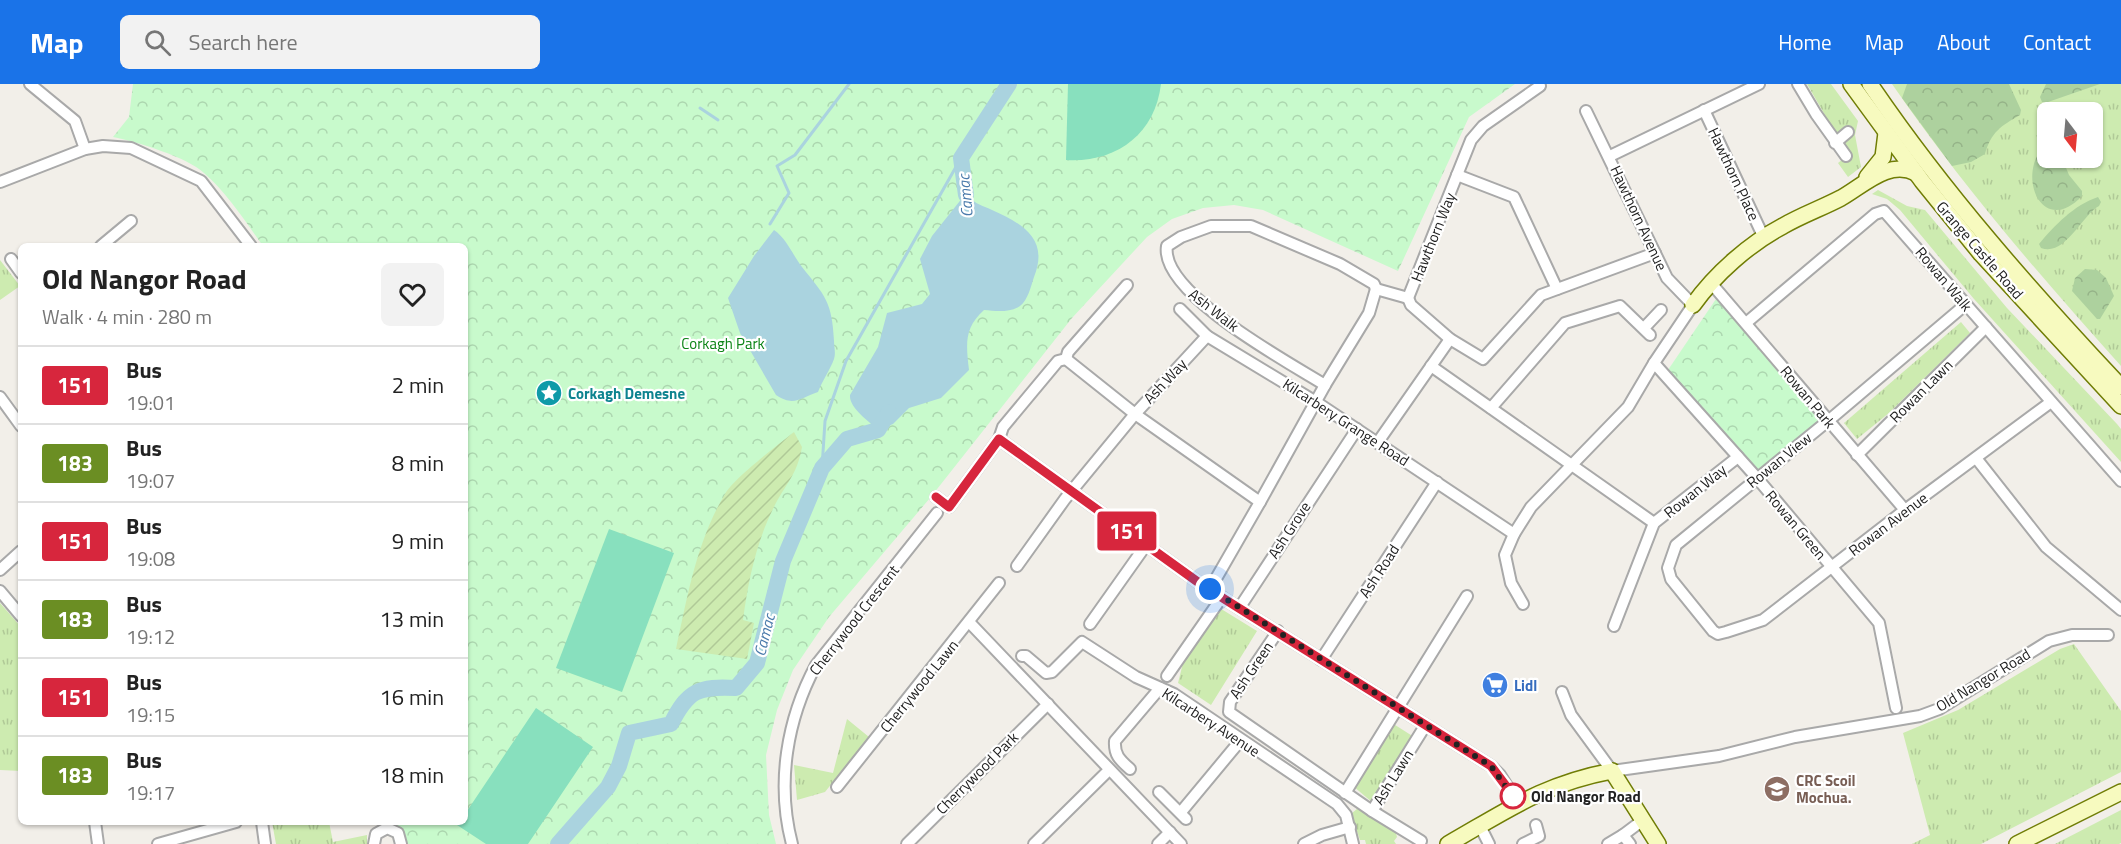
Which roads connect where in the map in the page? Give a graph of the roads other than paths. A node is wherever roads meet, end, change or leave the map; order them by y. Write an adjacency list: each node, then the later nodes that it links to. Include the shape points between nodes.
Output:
1 (30, 84): 13 (street, via 75,121)
2 (1759, 84): 8 (street, Hawthorn Avenue)
3 (1798, 84): 12 (street)
4 (1851, 84): 11 (main road, Grange Castle Road)
5 (1870, 84): 44 (main road, Grange Castle Road, via 1953,198)
6 (1540, 86): 7 (street, Hawthorn Way)
7 (1525, 89): 17 (street, Hawthorn Way, via 1476,133)
8 (1704, 110): 14 (street, Hawthorn Avenue); 21 (street, Hawthorn Place)
9 (1586, 111): 14 (street, Hawthorn Avenue)
10 (1848, 132): 12 (street)
11 (1886, 133): 16 (main road, Grange Castle Road); 19 (main road, via 1884,157)
12 (1835, 143): 15 (street)
13 (90, 148): 18 (street); 23 (street, via 131,148 201,180)
14 (1610, 156): 24 (street, Hawthorn Avenue)
15 (1846, 156)
16 (1916, 173): 19 (main road, via 1903,168 1889,169); 48 (main road, Grange Castle Road, via 1981,254)
17 (1457, 175): 29 (street, Hawthorn Way, via 1514,197); 31 (street, Hawthorn Way)
18 (0, 182)
19 (1857, 188): 21 (main road)
20 (131, 221): 22 (street)
21 (1764, 238): 27 (main road)
22 (105, 243)
23 (249, 243)
24 (1655, 253): 29 (street); 32 (street, Hawthorn Avenue, via 1667,278)
25 (11, 259): 26 (street)
26 (18, 269)
27 (1711, 283): 32 (main road); 36 (street, Rowan Park)
28 (1127, 285): 40 (street)
29 (1557, 289): 39 (street, via 1538,298 1484,359)
30 (1376, 290): 31 (street); 43 (street, via 1369,313); 43 (street, Ash Walk, via 1374,284 1340,264 1251,226 1211,226 1167,246 1174,272 1188,291 1227,323)
31 (1408, 298): 39 (street, via 1417,312)
32 (1693, 305): 41 (street)
33 (1965, 305): 36 (street, Rowan Walk, via 1884,211 1875,214); 37 (street, Rowan Walk); 51 (street, Rowan View)
34 (1180, 309): 38 (street, Kilcarbery Grange Road)
35 (1661, 310): 49 (street, via 1647,332 1623,307 1615,305 1565,323)
36 (1746, 323): 51 (street, Rowan Park)
37 (1986, 327): 47 (street, Rowan Walk); 56 (street, Rowan Lawn)
38 (1207, 336): 46 (street, Kilcarbery Grange Road); 50 (street, Ash Way)
39 (1450, 339): 42 (street)
40 (1066, 359): 50 (street, Ash Way); 54 (street, via 1058,361 1003,427)
41 (1654, 363): 57 (street, Rowan Green); 59 (street, via 1628,407)
42 (1431, 366): 49 (street); 55 (street)
43 (1325, 385): 46 (street)
44 (2121, 387)
45 (0, 397): 52 (street)
46 (1316, 402): 53 (street, Kilcarbery Grange Road); 65 (street)
47 (2051, 402): 58 (street, Rowan Avenue); 61 (street, Rowan Walk)
48 (2121, 406)
49 (1491, 408): 59 (street)
50 (1135, 414): 63 (street); 65 (street)
51 (1828, 421): 56 (street, Rowan Park); 60 (street, Rowan View)
52 (18, 422)
53 (1357, 429): 55 (street, Kilcarbery Grange Road); 81 (street, Ash Grove)
54 (999, 439): 63 (street); 64 (street, via 949,507)
55 (1378, 442): 62 (street, Kilcarbery Grange Road)
56 (1857, 454): 66 (street, Rowan Park)
57 (1738, 456): 60 (street, Rowan Green); 68 (street, Rowan Way)
58 (1976, 458): 66 (street, Rowan Avenue); 82 (street, via 2046,548)
59 (1573, 465): 68 (street); 69 (street, via 1531,507)
60 (1757, 478): 73 (street, Rowan Green); 88 (street, Rowan View, via 1676,545 1668,568 1671,579)
61 (2121, 481)
62 (1437, 482): 69 (street, Kilcarbery Grange Road); 91 (street, Ash Road)
63 (1071, 492): 70 (street); 72 (street)
64 (936, 497)
65 (1260, 502): 76 (street)
66 (1905, 510): 73 (street, Rowan Avenue)
67 (937, 513): 125 (street, Cherrywood Crescent, via 816,665 803,690 790,731 786,764)
68 (1654, 523): 86 (street, Rowan Way)
69 (1514, 534): 80 (street, via 1505,555 1510,583)
70 (1146, 545): 76 (street); 85 (street)
71 (18, 555): 74 (street)
72 (1017, 566)
73 (1832, 567): 88 (street, Rowan Avenue, via 1763,620); 97 (street, Rowan Green, via 1879,623)
74 (0, 570)
75 (999, 583): 84 (street, Cherrywood Lawn)
76 (1210, 589): 79 (street)
77 (0, 591): 83 (street)
78 (1467, 596): 96 (street)
79 (1222, 597): 81 (street); 92 (street)
80 (1523, 604)
81 (1240, 607): 87 (street)
82 (2121, 610)
83 (18, 612)
84 (970, 623): 95 (street); 103 (street, Cherrywood Lawn)
85 (1090, 624)
86 (1614, 626)
87 (1278, 631): 91 (street); 106 (street, Ash Green, via 1230,702 1229,712)
88 (1718, 634)
89 (2108, 635): 102 (street, Old Nangor Road, via 2072,635 2049,641 1939,709 1920,716 1795,737 1719,756)
90 (1022, 656): 93 (street, Kilcarbery Avenue, via 1046,673 1053,672 1082,642)
91 (1321, 660): 96 (street)
92 (1167, 676)
93 (1160, 688): 99 (street, Kilcarbery Avenue); 100 (street, via 1115,741 1119,760)
94 (1562, 692): 102 (street, via 1576,722)
95 (1048, 704): 101 (street); 126 (street, Cherrywood Park)
96 (1397, 708): 98 (street); 106 (street)
97 (1896, 708)
98 (1425, 726): 107 (street, via 1496,770); 108 (street, Ash Lawn)
99 (1240, 741): 104 (street, via 1183,816); 116 (street, Kilcarbery Avenue, via 1337,804)
100 (1130, 769)
101 (1109, 770): 117 (street); 127 (street)
102 (1612, 771): 107 (main road, Old Nangor Road, via 1555,785); 109 (main road)
103 (837, 788)
104 (1159, 792)
105 (2121, 792): 137 (main road)
106 (1345, 793): 108 (street, Ash Green)
107 (1518, 802): 115 (main road, Old Nangor Road)
108 (1372, 811): 119 (street, Ash Lawn)
109 (1643, 820): 118 (street); 136 (main road)
110 (95, 825): 120 (street)
111 (225, 825): 121 (street)
112 (263, 825): 122 (street)
113 (383, 825): 123 (street); 124 (street, via 394,830)
114 (1536, 825): 134 (street, via 1539,836)
115 (1480, 826): 132 (main road, Old Nangor Road); 133 (street)
116 (1350, 827): 130 (street); 131 (street, Kilcarbery Avenue)
117 (1170, 832): 128 (street); 129 (street)
118 (1626, 839): 135 (street)
119 (1420, 841)
120 (98, 844)
121 (158, 844)
122 (266, 844)
123 (374, 844)
124 (401, 844)
125 (792, 844)
126 (907, 844)
127 (1034, 844)
128 (1158, 844)
129 (1181, 844)
130 (1304, 844)
131 (1353, 844)
132 (1448, 844)
133 (1489, 844)
134 (1523, 844)
135 (1608, 844)
136 (1658, 844)
137 (2017, 844)

